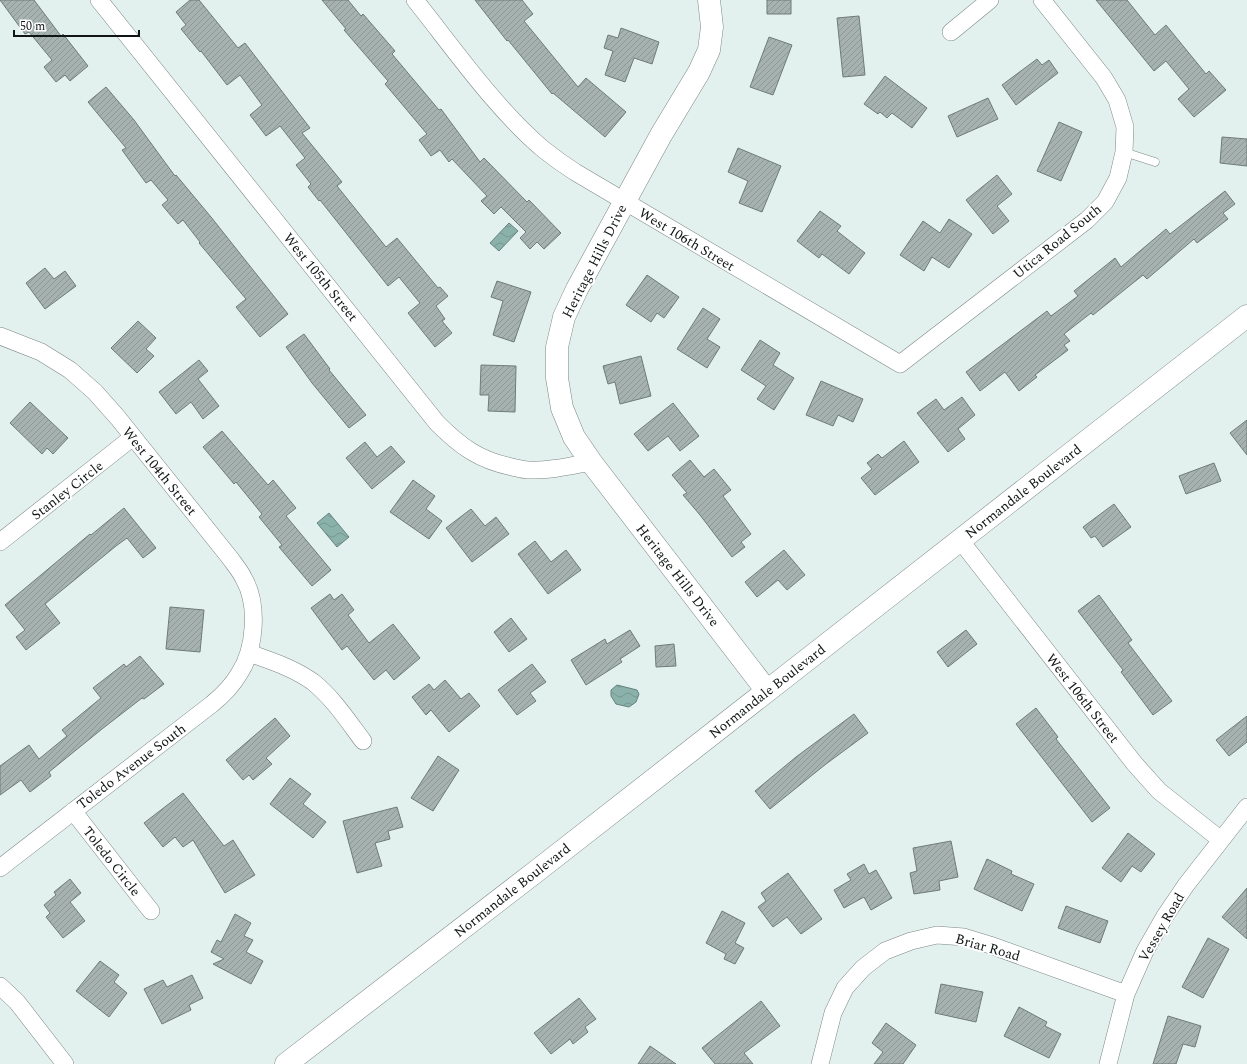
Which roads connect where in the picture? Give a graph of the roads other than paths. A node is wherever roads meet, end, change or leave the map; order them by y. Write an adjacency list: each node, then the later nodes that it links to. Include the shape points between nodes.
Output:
1 (99, 0): 14 (street, West 105th Street, via 437,423 456,442 476,456 501,465 527,470 552,469)
2 (415, 0): 9 (street, West 106th Street, via 490,93 543,149)
3 (709, 0): 9 (main road, Heritage Hills Drive, via 712,27 709,50)
4 (990, 0): 6 (street)
5 (1042, 0): 7 (street, Utica Road South, via 1104,78 1117,100 1125,127)
6 (951, 32)
7 (1124, 152): 8 (lane); 12 (street, Utica Road South, via 1118,178 1105,202 1087,220)
8 (1155, 162)
9 (625, 202): 12 (street, West 106th Street); 14 (main road, Heritage Hills Drive, via 577,289 564,317 557,347 557,378 562,408 574,437)
10 (1247, 316): 15 (main road, Normandale Boulevard)
11 (0, 336): 13 (street, West 104th Street, via 41,352 70,370 95,392)
12 (900, 364)
13 (133, 437): 16 (street, Stanley Circle); 17 (street, West 104th Street, via 245,579 252,602 254,628)
14 (591, 462): 18 (main road, Heritage Hills Drive)
15 (960, 540): 18 (main road, Normandale Boulevard); 22 (street, West 106th Street, via 1159,791)
16 (0, 542)
17 (249, 653): 19 (street, via 295,670 314,682 330,698); 21 (street, Toledo Avenue South, via 240,673 228,690)
18 (767, 691): 28 (main road, Normandale Boulevard)
19 (363, 741)
20 (1247, 807): 22 (street, Vessey Road)
21 (73, 811): 23 (street, Toledo Avenue South); 24 (street, Toledo Circle)
22 (1221, 840): 26 (street, Vessey Road, via 1165,916 1145,951)
23 (0, 868)
24 (151, 911)
25 (0, 986): 27 (street, via 17,1002)
26 (1126, 994): 29 (street, Briar Road, via 964,937 937,936 911,941 885,951 863,968 845,988 833,1013); 30 (street, Vessey Road)
27 (65, 1064)
28 (286, 1064)
29 (820, 1064)
30 (1108, 1064)

